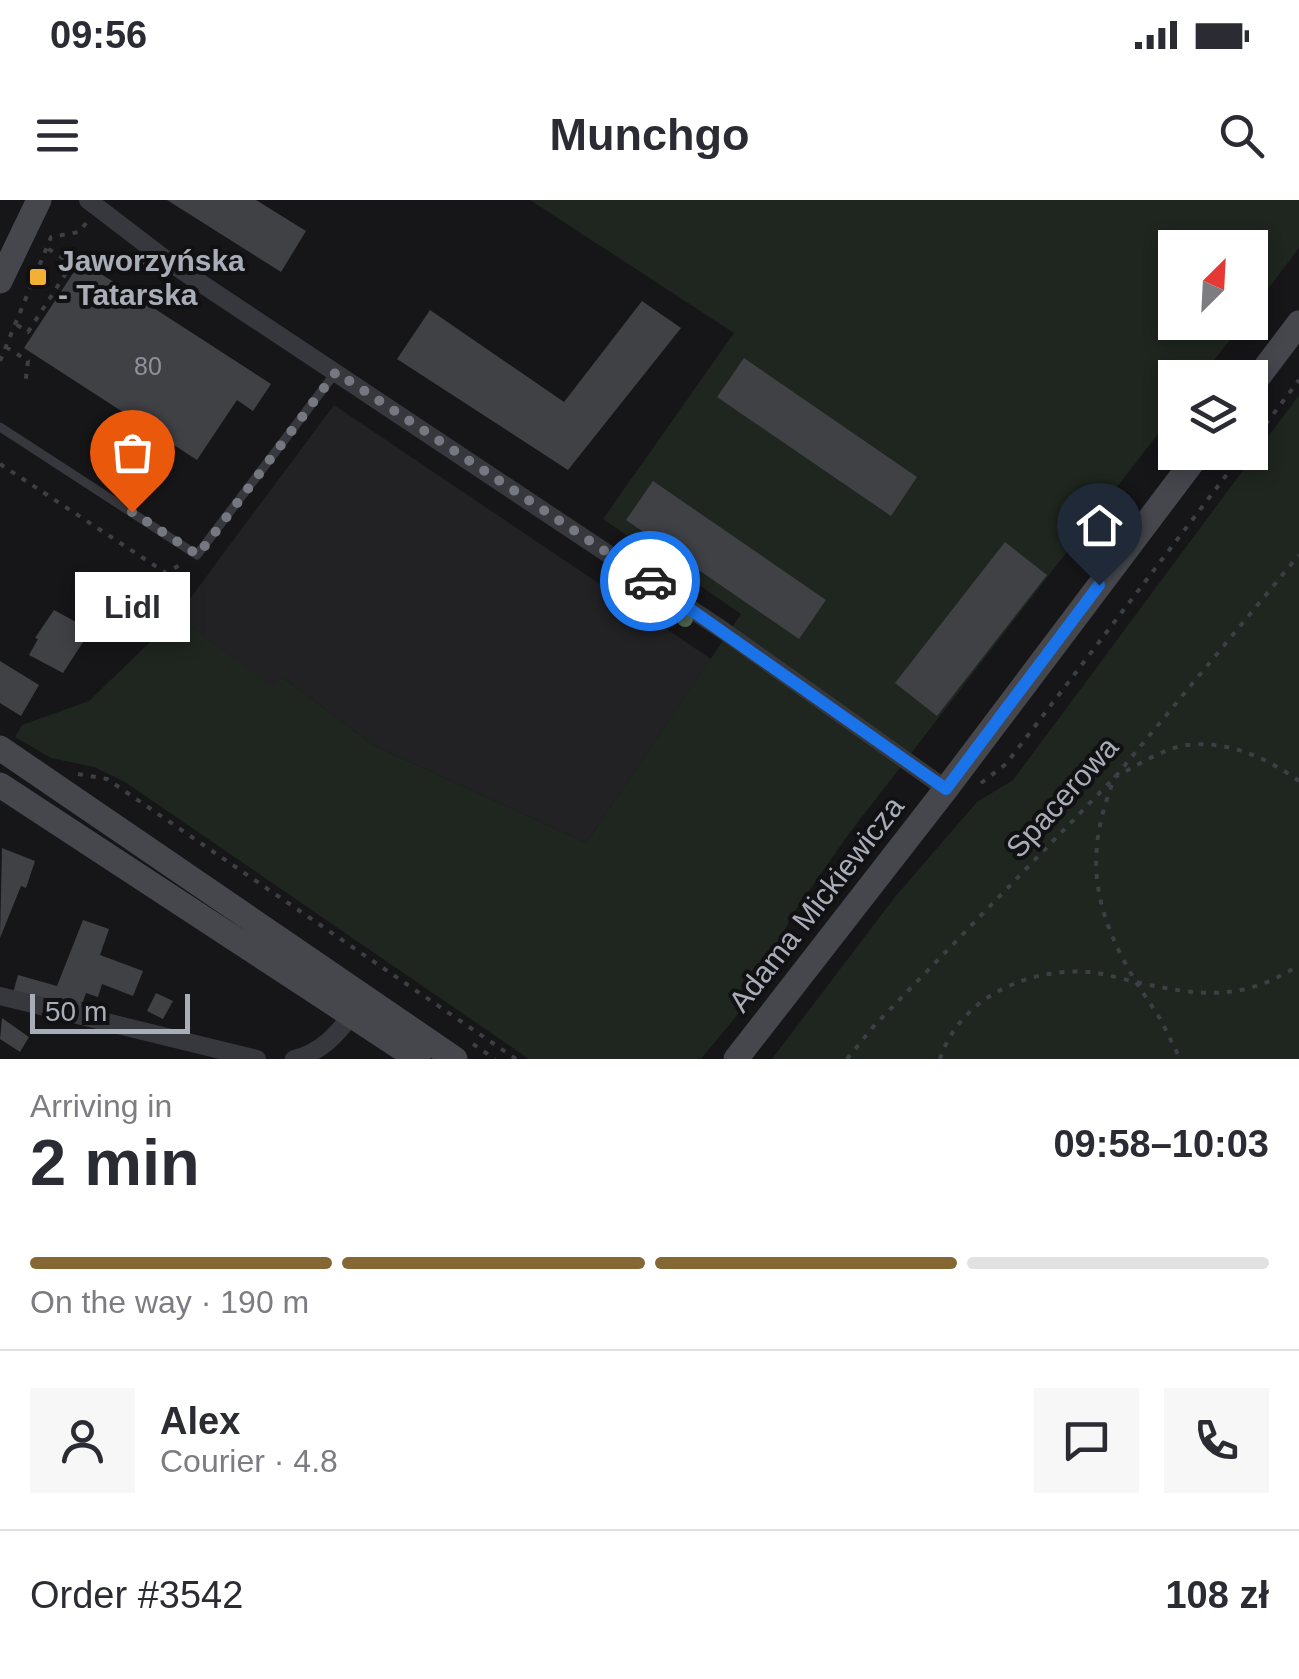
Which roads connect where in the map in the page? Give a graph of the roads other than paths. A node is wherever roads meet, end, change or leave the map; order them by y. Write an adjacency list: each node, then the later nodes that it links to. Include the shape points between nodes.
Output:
1 (40, 200): 3 (street)
2 (88, 200): 6 (street)
3 (0, 281)
4 (1299, 323): 5 (street)
5 (1268, 364)
6 (336, 372): 7 (lane, via 198,555); 11 (street, via 722,629)
7 (0, 427)
8 (1186, 470): 11 (street, Adama Mickiewicza)
9 (0, 748): 17 (street)
10 (0, 786): 13 (street)
11 (946, 789): 18 (street, Adama Mickiewicza)
12 (0, 996): 15 (street)
13 (352, 1014): 14 (street, via 333,1038); 16 (street)
14 (303, 1058)
15 (258, 1059)
16 (418, 1059)
17 (454, 1059)
18 (736, 1059)

